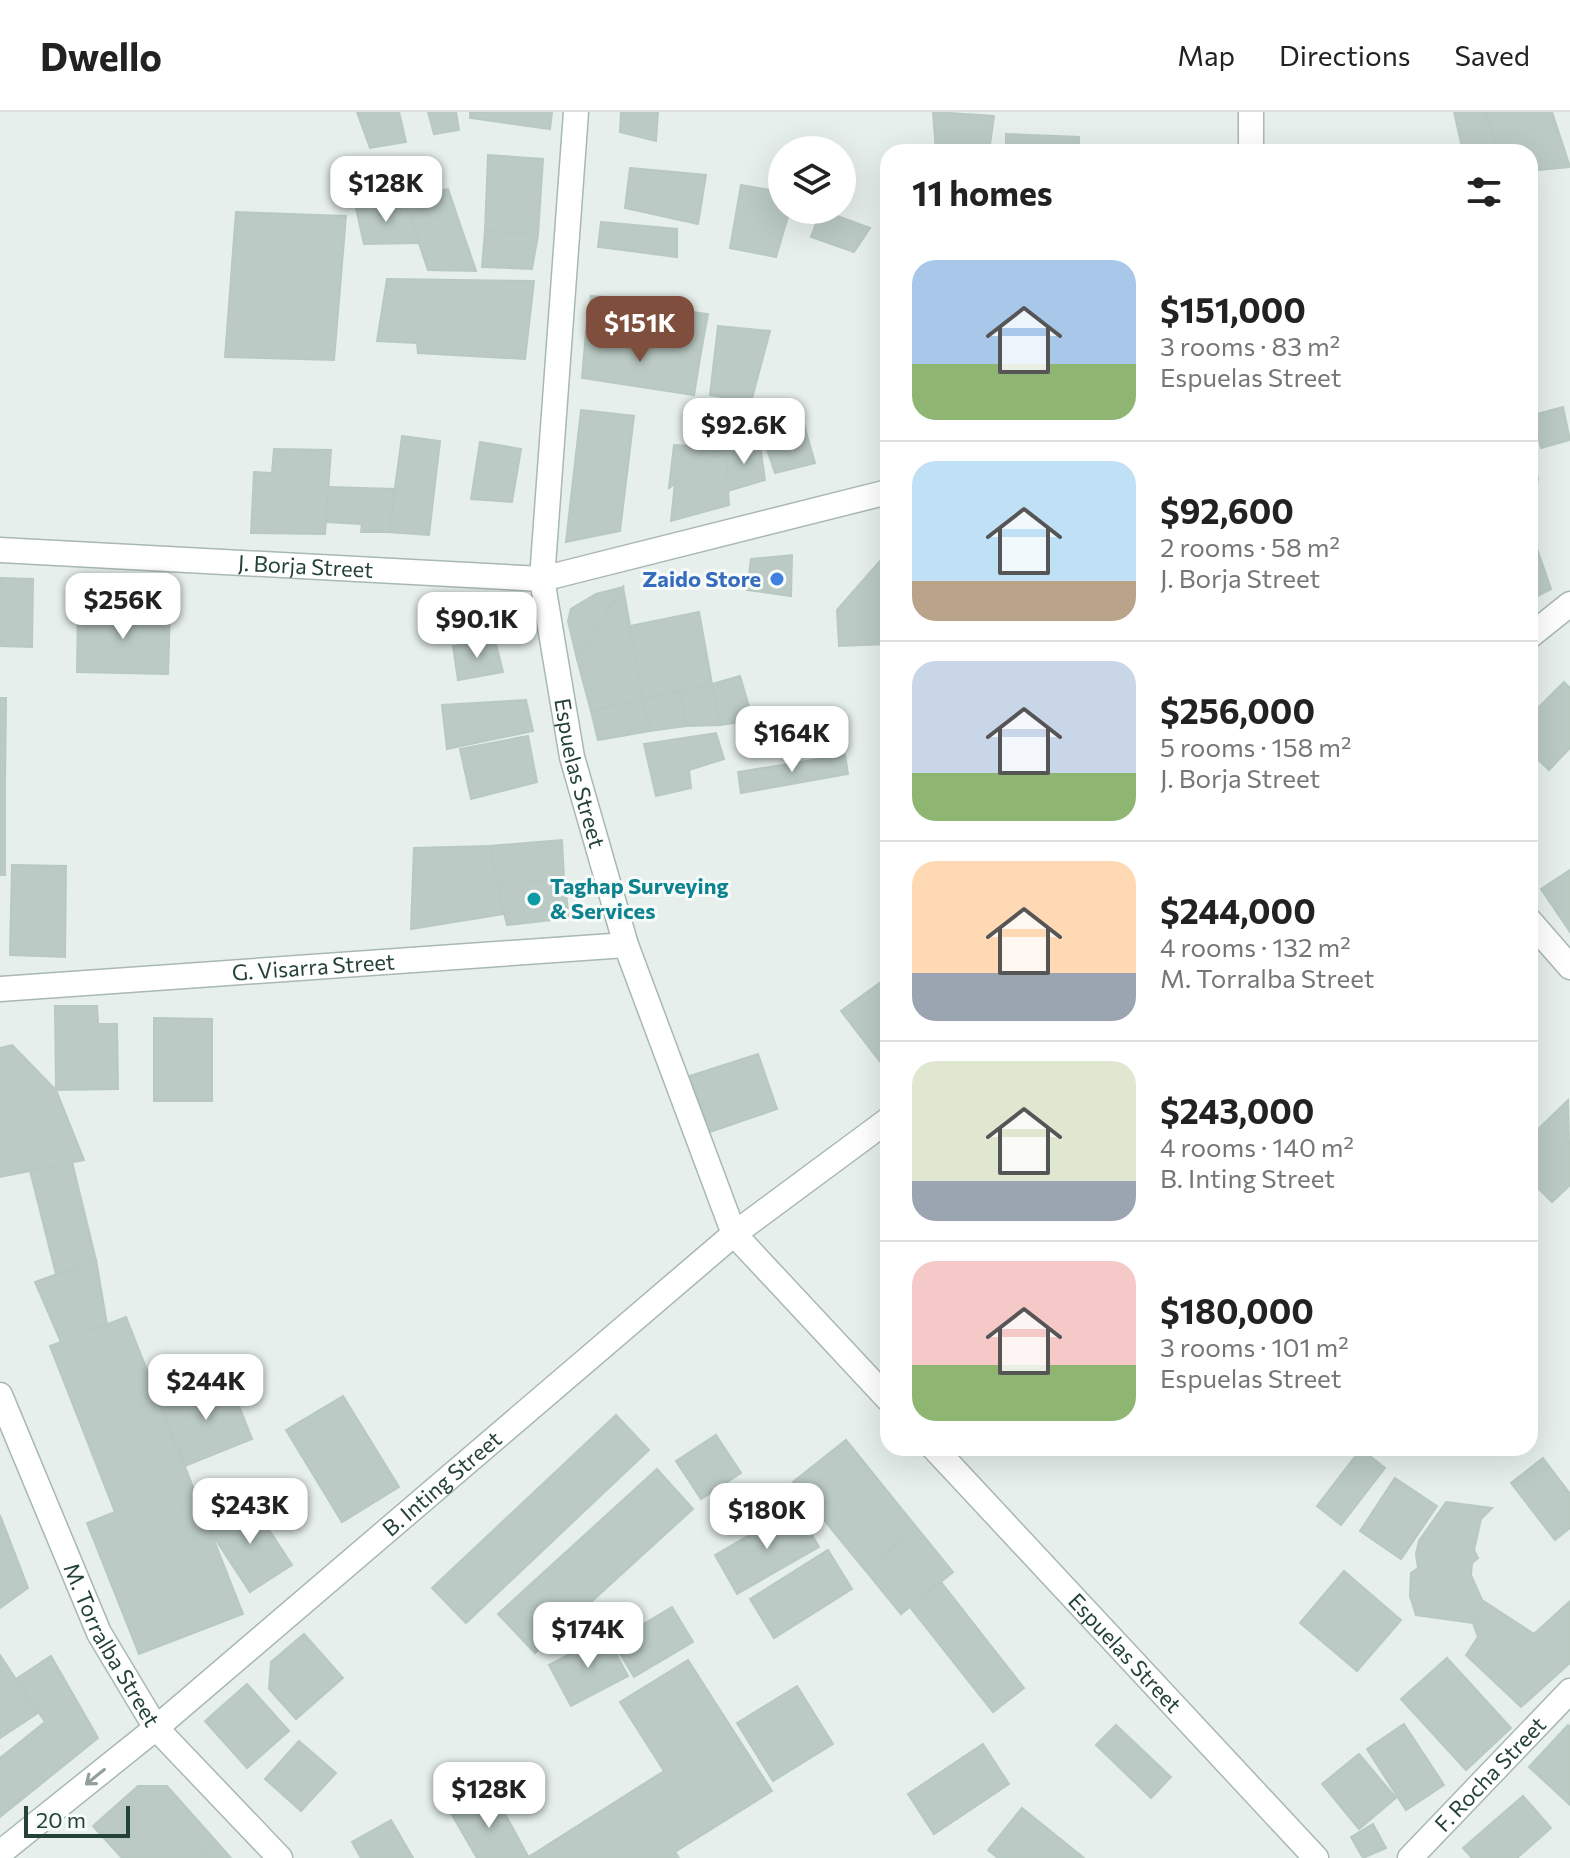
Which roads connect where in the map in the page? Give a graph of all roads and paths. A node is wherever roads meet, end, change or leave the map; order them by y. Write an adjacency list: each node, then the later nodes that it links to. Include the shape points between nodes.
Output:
1 (576, 112): 6 (street, Espuelas Street)
2 (1251, 112): 3 (street)
3 (1251, 144)
4 (880, 494): 6 (street, J. Borja Street)
5 (0, 550): 6 (street, J. Borja Street)
6 (542, 579): 10 (street, Espuelas Street, via 572,757)
7 (1570, 604): 8 (street)
8 (1538, 630)
9 (1538, 930): 11 (street)
10 (626, 945): 12 (street, G. Visarra Street); 14 (street, Espuelas Street)
11 (1570, 967)
12 (0, 989)
13 (880, 1126): 14 (street, B. Inting Street)
14 (734, 1234): 15 (street, Espuelas Street); 19 (street, B. Inting Street)
15 (880, 1390)
16 (0, 1395): 19 (street, M. Torralba Street, via 99,1633)
17 (941, 1456): 22 (street, Espuelas Street)
18 (1570, 1691): 23 (street, F. Rocha Street)
19 (156, 1728): 20 (street, B. Inting Street, one-way to 20); 21 (street, M. Torralba Street)
20 (0, 1853)
21 (280, 1858)
22 (1316, 1858)
23 (1410, 1858)

